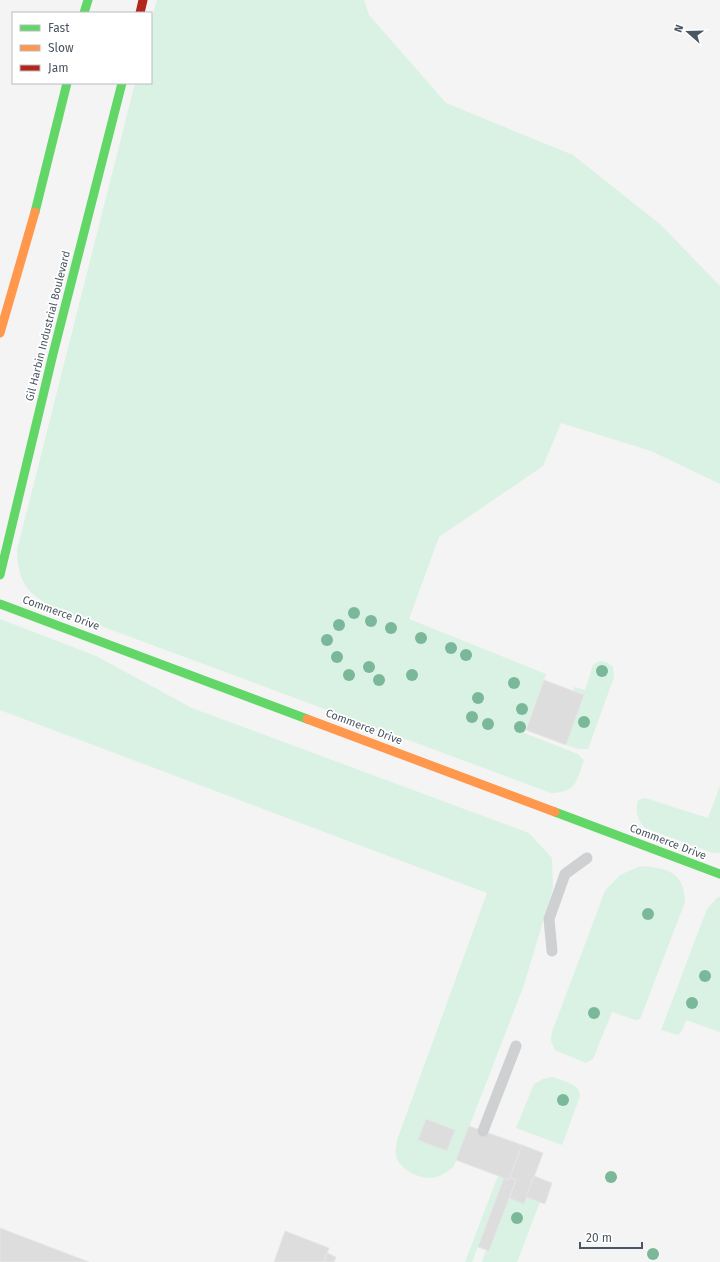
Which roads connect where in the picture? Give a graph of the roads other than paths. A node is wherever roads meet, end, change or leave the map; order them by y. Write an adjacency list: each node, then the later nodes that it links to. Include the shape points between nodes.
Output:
1 (88, 0): 3 (street)
2 (143, 0): 4 (street)
3 (84, 12)
4 (140, 12)
5 (67, 84): 7 (street, via 38,200)
6 (122, 84): 8 (street, Gil Harbin Industrial Boulevard)
7 (0, 333)
8 (0, 575)
9 (0, 604): 11 (street, Commerce Drive)
10 (587, 858): 12 (lane, via 565,874 549,919)
11 (720, 874)
12 (552, 951)
13 (516, 1046): 14 (lane)
14 (483, 1131)

